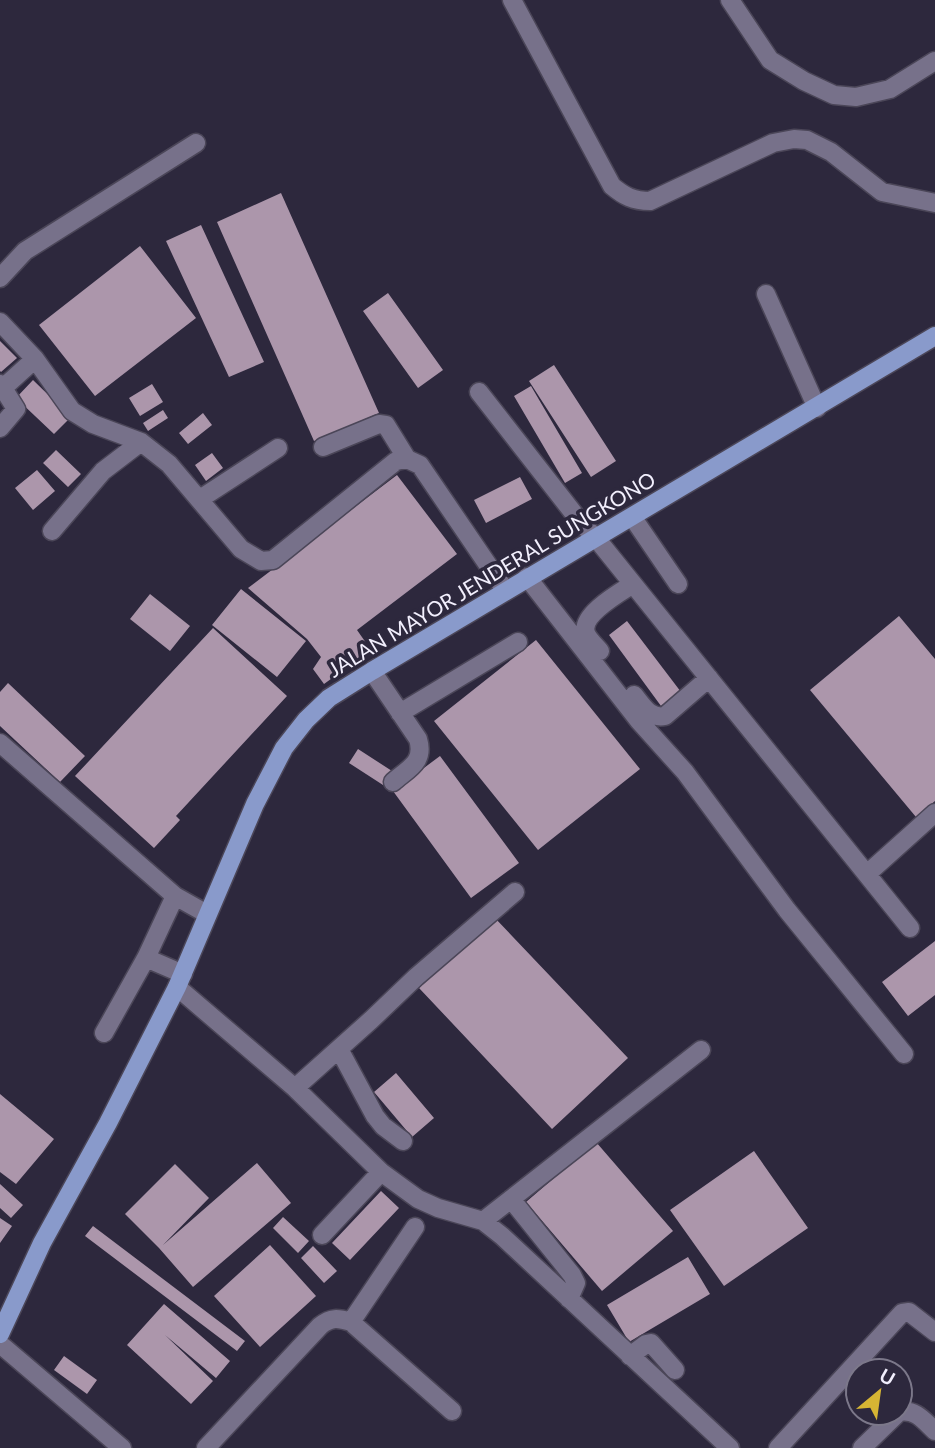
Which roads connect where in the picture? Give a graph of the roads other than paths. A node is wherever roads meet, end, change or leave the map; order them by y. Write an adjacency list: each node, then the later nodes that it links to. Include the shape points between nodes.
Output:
1 (512, 0): 5 (street, via 612,186 636,201 650,201 773,143 794,139 831,152 882,192)
2 (730, 0): 3 (street, via 770,60 834,95 856,97 890,89)
3 (935, 61)
4 (196, 143): 6 (street, via 25,251)
5 (935, 203)
6 (0, 278)
7 (766, 294): 13 (street)
8 (0, 322): 10 (street)
9 (935, 336): 13 (main road, JALAN MAYOR JENDERAL SUNGKONO)
10 (35, 359): 11 (street); 15 (street, via 72,411)
11 (2, 386): 14 (street, via 16,409)
12 (479, 392): 22 (street)
13 (817, 408): 20 (main road, JALAN MAYOR JENDERAL SUNGKONO)
14 (0, 428)
15 (141, 442): 19 (street, via 169,464); 21 (street, via 103,471)
16 (323, 447): 18 (street, via 386,425)
17 (278, 448): 19 (street)
18 (407, 459): 19 (street, via 377,475 273,560 261,561 241,549); 26 (street, via 420,465)
19 (200, 499)
20 (633, 518): 22 (main road, JALAN MAYOR JENDERAL SUNGKONO); 25 (street)
21 (52, 531)
22 (596, 538): 23 (main road, JALAN MAYOR JENDERAL SUNGKONO); 24 (street)
23 (527, 577): 26 (main road, JALAN MAYOR JENDERAL SUNGKONO); 44 (street)
24 (633, 584): 29 (street); 29 (street, via 591,614 586,634 648,712 657,718 665,716)
25 (678, 584)
26 (505, 590): 28 (main road, JALAN MAYOR JENDERAL SUNGKONO)
27 (518, 642): 30 (street)
28 (372, 671): 30 (street); 37 (main road, JALAN MAYOR JENDERAL SUNGKONO, via 329,698 284,748)
29 (709, 678): 34 (street)
30 (400, 713): 32 (street, via 421,750 417,761)
31 (0, 743): 36 (street)
32 (393, 782)
33 (935, 813): 34 (street)
34 (867, 874): 38 (street)
35 (515, 892): 42 (street)
36 (175, 896): 37 (street); 39 (street)
37 (208, 915): 40 (main road, JALAN MAYOR JENDERAL SUNGKONO)
38 (910, 928)
39 (146, 958): 40 (street); 41 (street)
40 (180, 981): 45 (street); 57 (main road, JALAN MAYOR JENDERAL SUNGKONO, via 42,1243)
41 (104, 1033)
42 (339, 1049): 45 (street); 46 (street, via 375,1116)
43 (701, 1049): 48 (street)
44 (904, 1054)
45 (295, 1088): 47 (street)
46 (403, 1141)
47 (381, 1172): 49 (street, via 418,1199); 51 (street)
48 (511, 1199): 49 (street); 52 (street)
49 (482, 1221): 53 (street)
50 (415, 1227): 55 (street)
51 (322, 1235)
52 (547, 1246): 53 (street); 54 (street, via 576,1283)
53 (533, 1265): 54 (street)
54 (569, 1299): 59 (street)
55 (351, 1322): 61 (street); 66 (street, via 337,1318 320,1326)
56 (935, 1332): 68 (street, via 909,1312 902,1313)
57 (0, 1334)
58 (0, 1345): 65 (street)
59 (630, 1356): 60 (street, via 651,1343); 67 (street)
60 (676, 1370)
61 (452, 1411)
62 (914, 1413): 64 (street)
63 (884, 1427): 69 (street)
64 (935, 1432)
65 (122, 1448)
66 (206, 1448)
67 (730, 1448)
68 (778, 1448)
69 (862, 1448)

